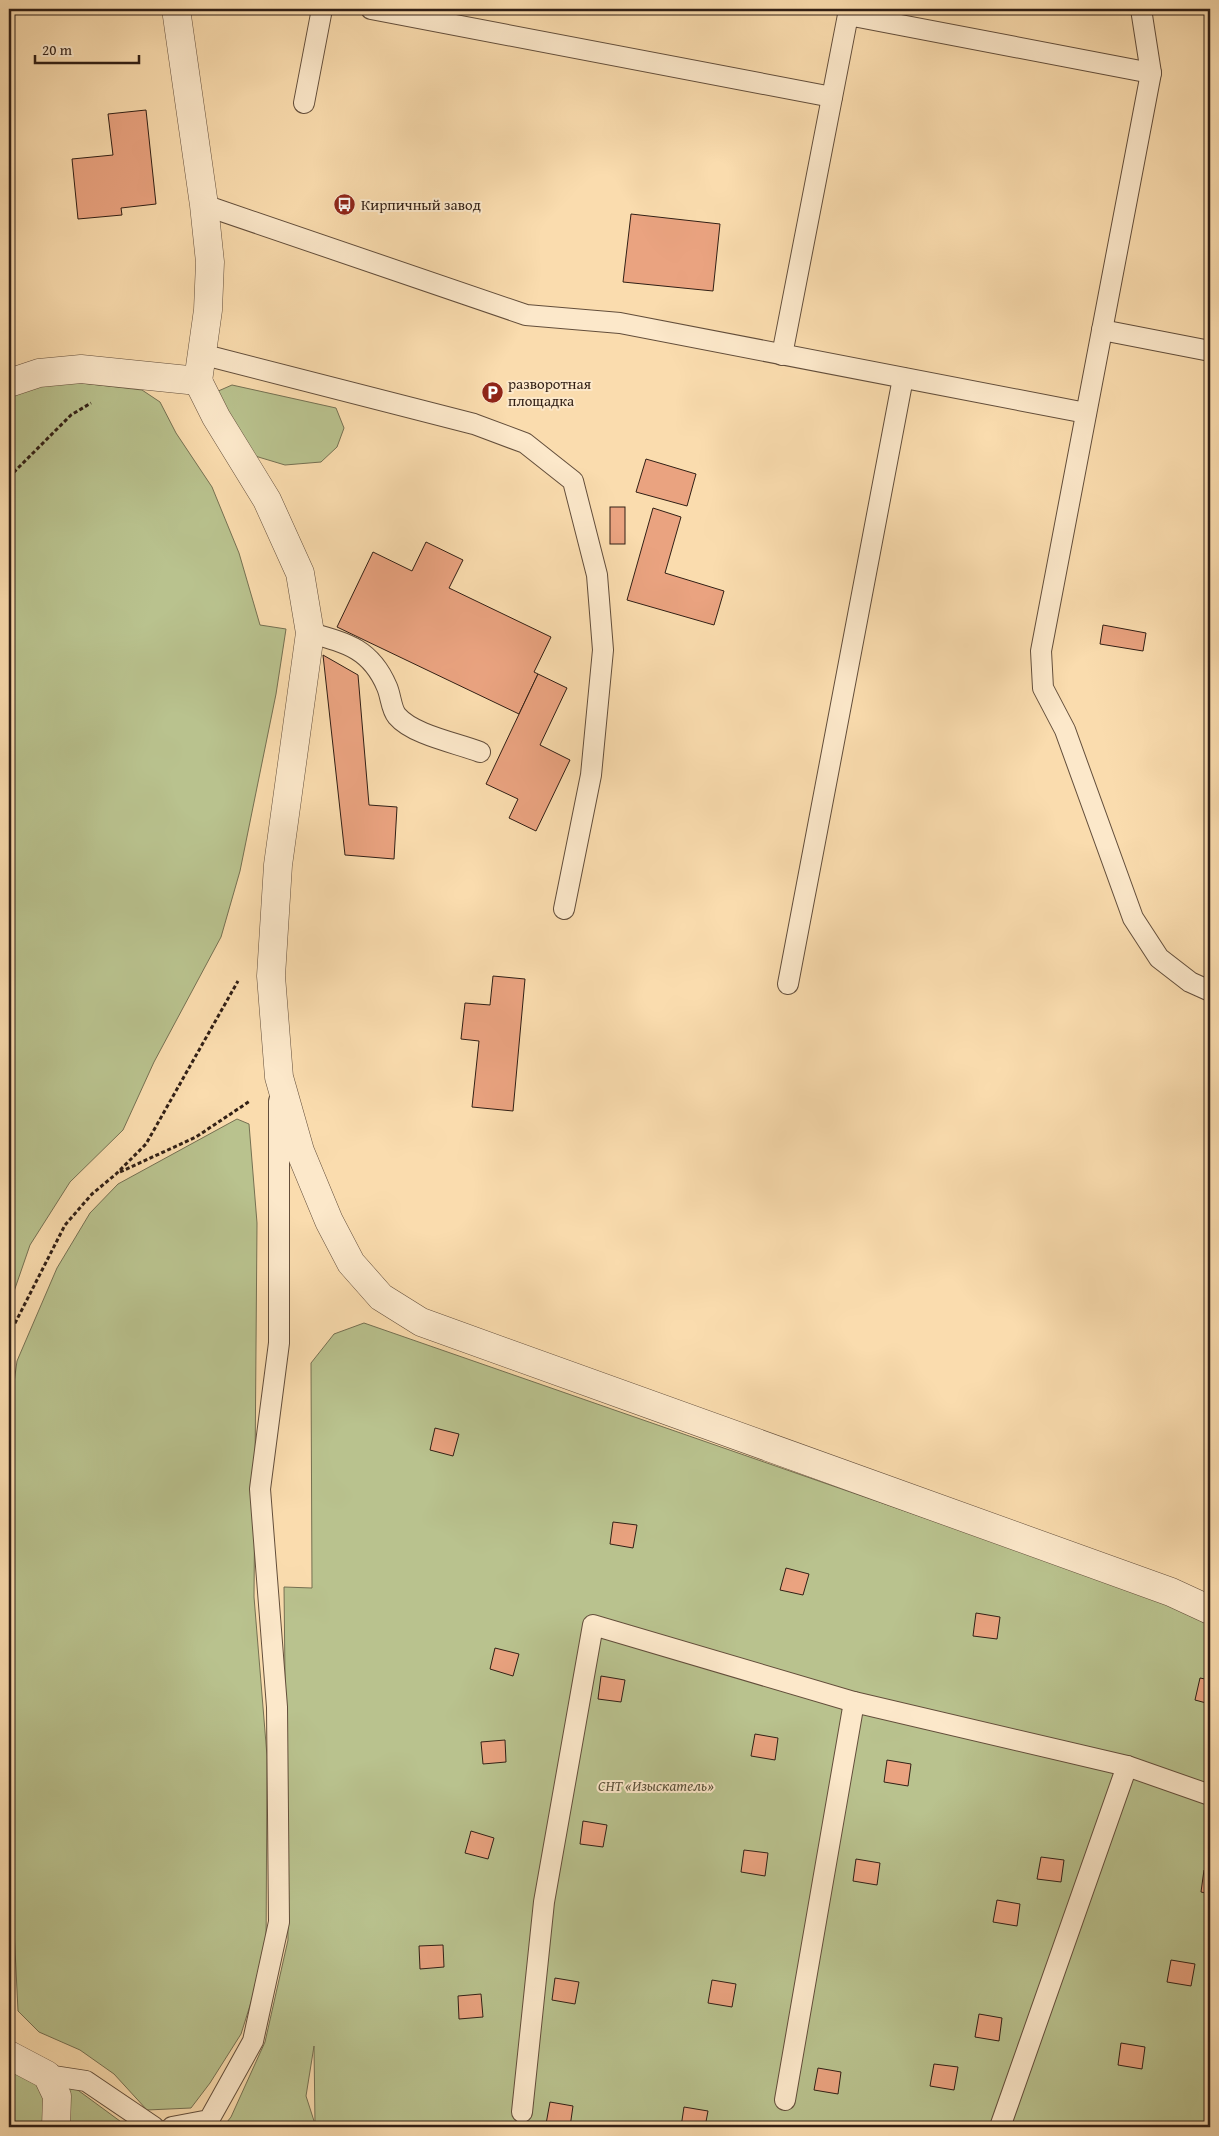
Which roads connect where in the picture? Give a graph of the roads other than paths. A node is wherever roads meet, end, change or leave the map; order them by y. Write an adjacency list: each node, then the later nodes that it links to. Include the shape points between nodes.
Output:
1 (176, 9): 8 (street)
2 (322, 9): 7 (lane)
3 (371, 9): 6 (lane)
4 (1141, 9): 5 (lane)
5 (1151, 73): 6 (lane, via 848,15); 9 (lane)
6 (832, 97): 12 (lane)
7 (304, 104)
8 (204, 205): 11 (street, via 210,262); 12 (lane, via 526,314 620,323)
9 (1102, 330): 10 (lane); 16 (lane)
10 (1210, 351)
11 (202, 354): 14 (street); 19 (lane, via 474,424 525,443 573,481 597,575 603,650 591,775)
12 (782, 355): 13 (lane)
13 (903, 378): 16 (lane); 20 (lane)
14 (198, 381): 15 (street, via 81,368 39,373); 17 (street, via 216,418 267,500 300,573)
15 (9, 383)
16 (1086, 413): 21 (lane, via 1041,650 1043,688 1072,748 1133,918 1159,958 1190,982)
17 (310, 633): 18 (lane, via 360,650 375,665 387,687 396,715 412,728); 22 (street, via 278,865 271,976)
18 (480, 752)
19 (564, 909)
20 (788, 984)
21 (1210, 991)
22 (279, 1077): 23 (street, via 300,1150 329,1221 352,1263 381,1297 421,1322 1171,1592); 33 (lane, via 279,1343 260,1489 276,1707 278,1922 252,2041 209,2120)
23 (1210, 1610)
24 (854, 1702): 25 (lane); 29 (lane); 30 (lane, via 593,1625 544,1902)
25 (1127, 1766): 26 (lane); 34 (lane)
26 (1210, 1795)
27 (9, 2055): 28 (street)
28 (47, 2075): 31 (street, via 57,2096); 32 (lane, via 86,2081)
29 (785, 2100)
30 (522, 2112)
31 (56, 2127)
32 (154, 2127)
33 (172, 2127)
34 (1000, 2127)

